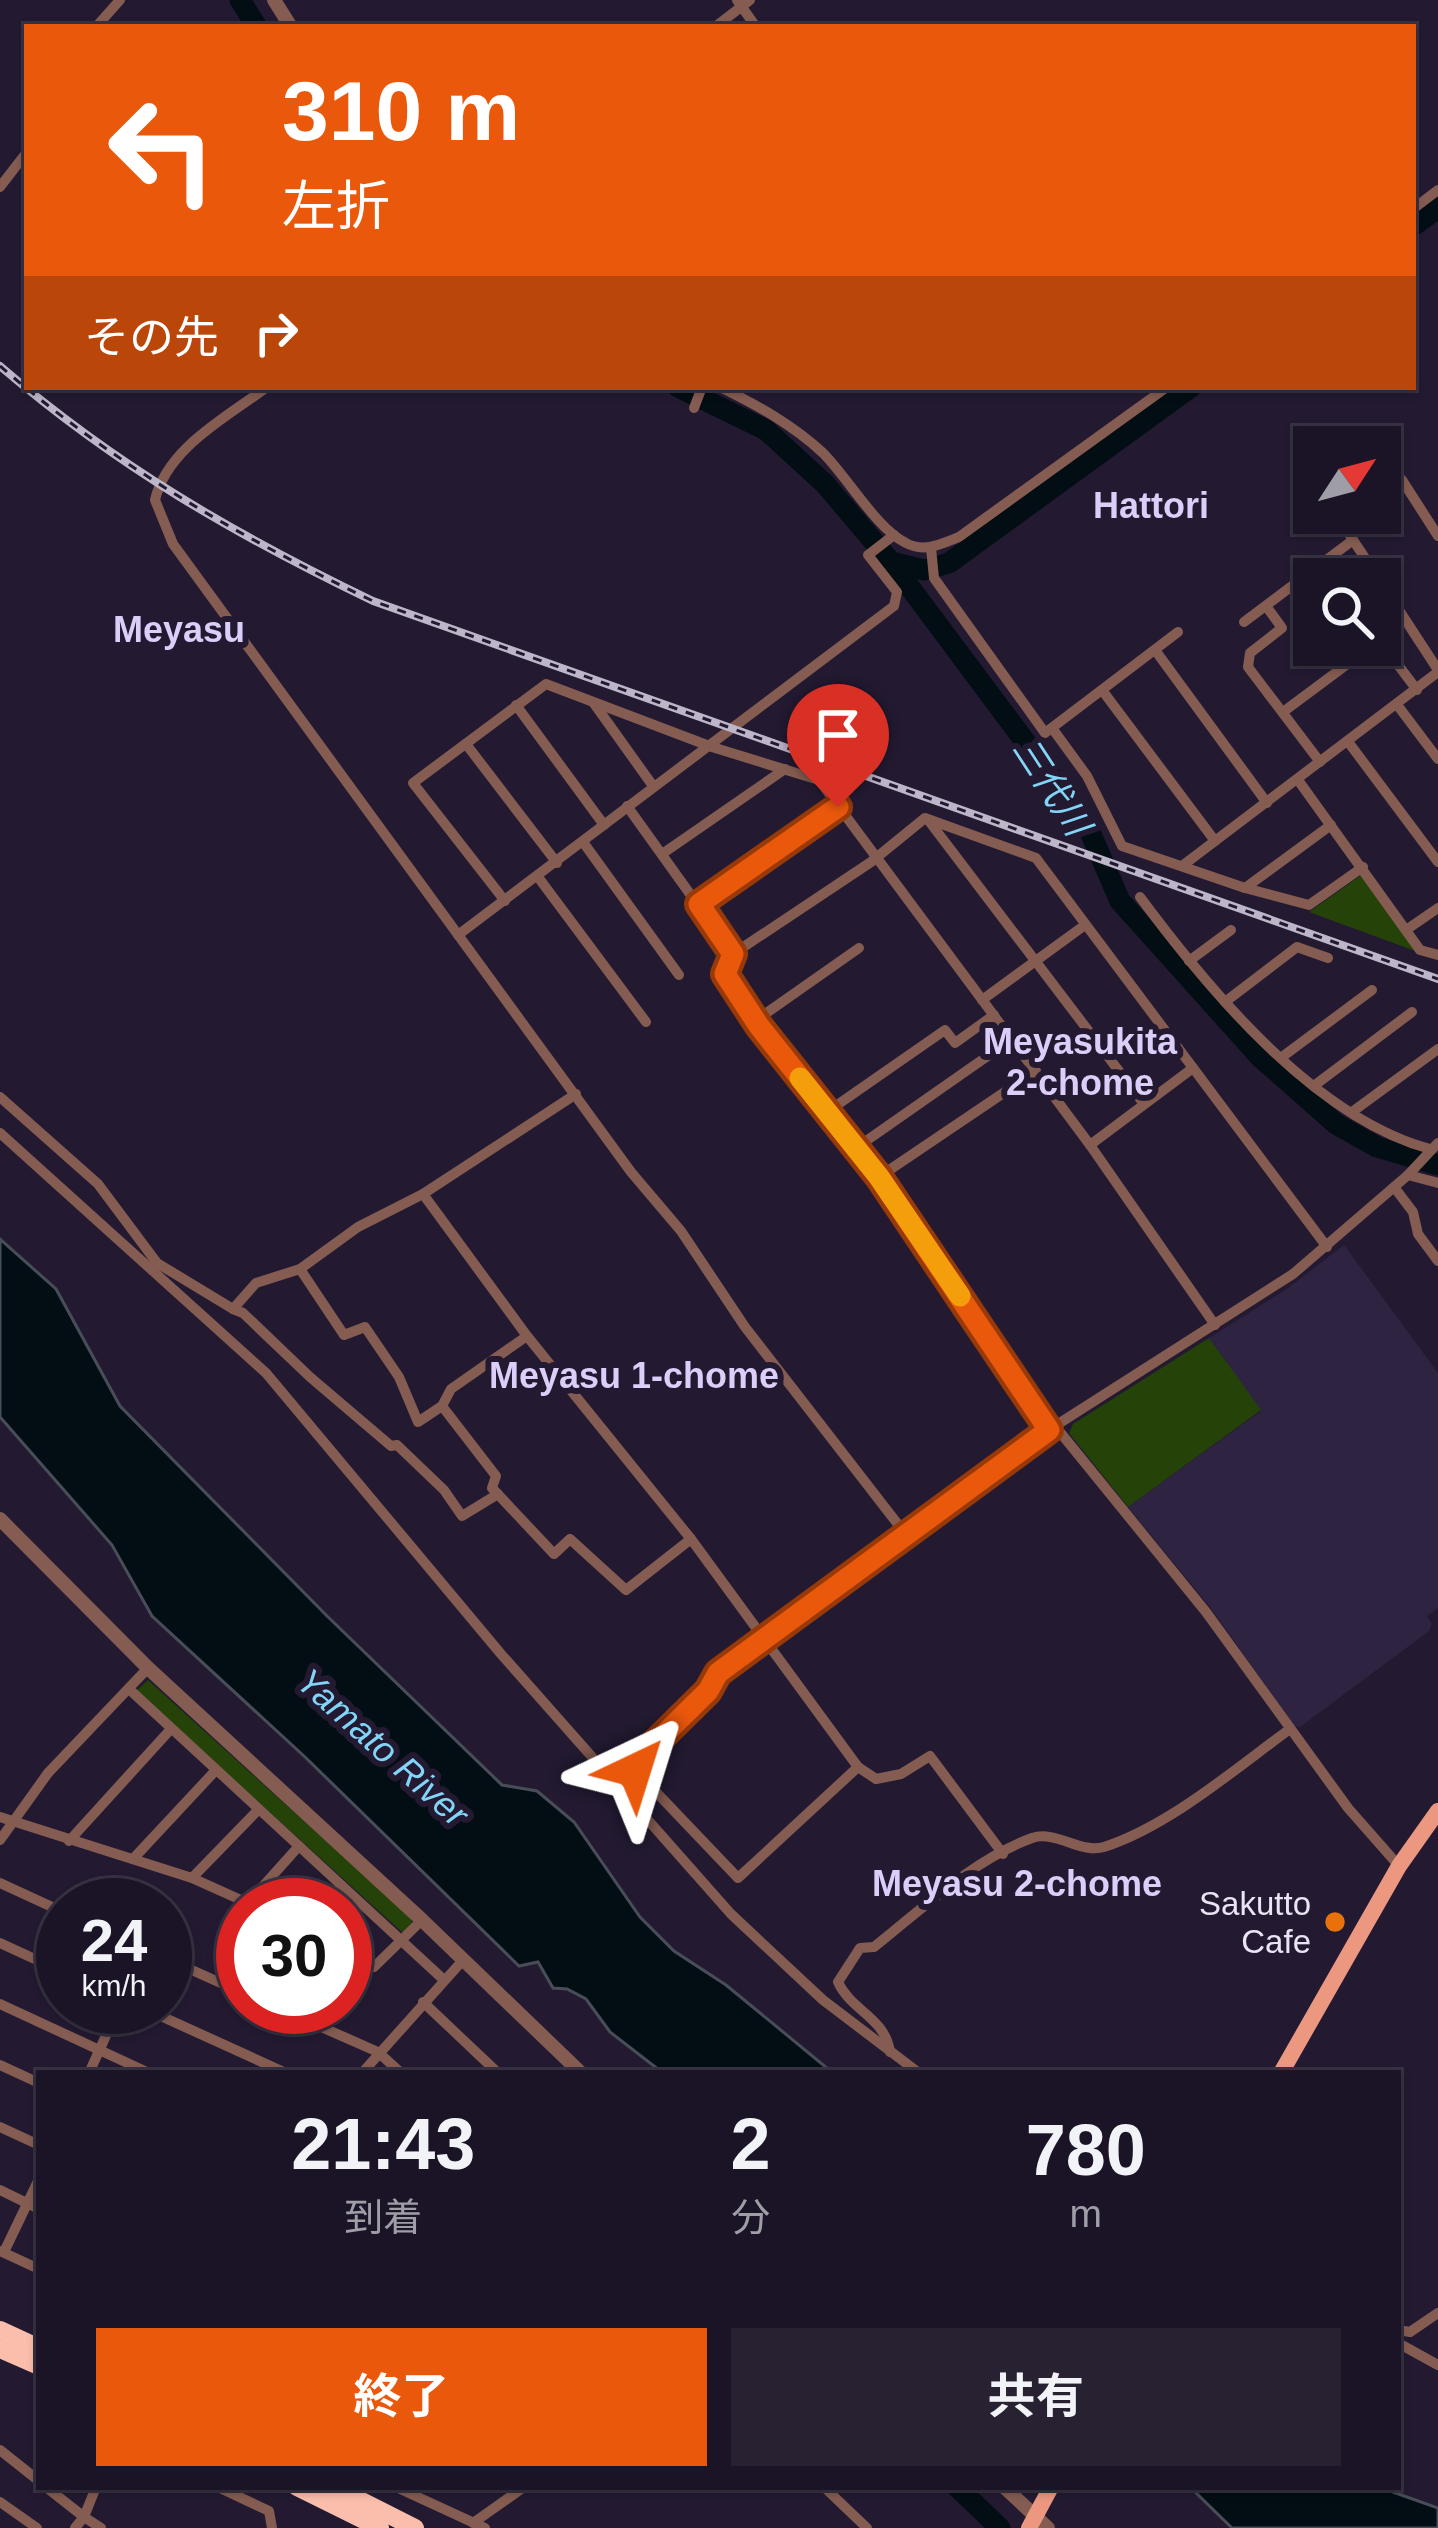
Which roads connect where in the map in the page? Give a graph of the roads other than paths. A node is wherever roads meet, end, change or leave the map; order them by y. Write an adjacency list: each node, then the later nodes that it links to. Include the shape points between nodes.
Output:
1 (120, 0): 3 (street)
2 (743, 2): 4 (street)
3 (99, 24)
4 (718, 24)
5 (24, 156): 6 (street)
6 (0, 187)
7 (263, 390): 65 (street, via 180,455 157,491 158,511 185,563)
8 (702, 390): 11 (street)
9 (725, 390): 14 (street, via 800,433)
10 (1163, 390): 17 (street)
11 (694, 406)
12 (1402, 480): 15 (street)
13 (1349, 534): 16 (street)
14 (892, 536): 17 (street); 36 (street, via 868,555 897,592 894,606)
15 (1438, 536)
16 (1353, 540): 18 (street); 19 (street)
17 (931, 551): 33 (street, via 934,578 1045,734)
18 (1364, 558)
19 (1266, 606): 21 (street); 32 (street, via 1282,628 1250,653 1248,667)
20 (1401, 616): 26 (street)
21 (1244, 622)
22 (1178, 632): 23 (street)
23 (1155, 650): 27 (street); 42 (street)
24 (1345, 666): 32 (street)
25 (1397, 666): 28 (street)
26 (1438, 671): 28 (street)
27 (1102, 690): 33 (street); 48 (street)
28 (1417, 690): 31 (street)
29 (591, 700): 30 (street, via 546,684); 36 (street); 41 (street)
30 (516, 705): 35 (street); 46 (street)
31 (1398, 706): 34 (street); 37 (street)
32 (1282, 712): 38 (street)
33 (1052, 728): 54 (street, via 1122,846)
34 (1349, 742): 38 (street); 52 (street)
35 (466, 744): 53 (street); 59 (street, via 413,783)
36 (712, 747): 39 (street); 41 (street)
37 (1438, 760)
38 (1320, 762): 40 (street)
39 (785, 769): 44 (street, via 819,780); 50 (street)
40 (1298, 780): 42 (street); 47 (street)
41 (653, 786): 43 (street)
42 (1267, 802): 48 (street)
43 (627, 806): 46 (street); 50 (street)
44 (838, 807): 51 (street); 60 (street)
45 (927, 818): 51 (street); 62 (street, via 1036,858); 70 (street)
46 (604, 825): 49 (street)
47 (1331, 825): 55 (street); 57 (street)
48 (1215, 841): 54 (street)
49 (583, 842): 53 (street); 72 (street)
50 (662, 854): 60 (street)
51 (877, 855): 67 (street); 74 (street)
52 (1438, 862)
53 (557, 863): 56 (street)
54 (1182, 866): 57 (street)
55 (1363, 867): 57 (street, via 1309,905); 64 (street)
56 (538, 877): 59 (street); 79 (street)
57 (1245, 888)
58 (1140, 897): 71 (street)
59 (505, 902): 65 (street)
60 (699, 904): 67 (street)
61 (1438, 908): 64 (street)
62 (1085, 925): 70 (street); 83 (street)
63 (1231, 930): 71 (street)
64 (1406, 930): 68 (street, via 1420,950)
65 (458, 935): 86 (street)
66 (860, 948): 78 (street)
67 (733, 954): 78 (street, via 725,974)
68 (1438, 956)
69 (1328, 958): 75 (street, via 1298,947)
70 (1036, 960): 74 (street); 88 (street)
71 (1190, 962): 75 (street)
72 (679, 975)
73 (1372, 990): 82 (street)
74 (982, 1000): 77 (street)
75 (1225, 1002): 82 (street)
76 (1412, 1012): 85 (street)
77 (994, 1015): 80 (street); 89 (street, via 955,1043 945,1030)
78 (755, 1021): 89 (street)
79 (646, 1022)
80 (1012, 1039): 84 (street); 94 (street)
81 (1438, 1049): 90 (street)
82 (1282, 1057): 85 (street)
83 (1193, 1067): 88 (street); 102 (street)
84 (1036, 1071): 92 (street); 96 (street)
85 (1315, 1085): 90 (street)
86 (576, 1094): 99 (street); 113 (street)
87 (0, 1097): 104 (street, via 98,1184)
88 (1144, 1104): 92 (street)
89 (827, 1112): 94 (street)
90 (1352, 1112): 93 (street, via 1387,1135)
91 (0, 1133): 104 (street)
92 (1090, 1145): 107 (street)
93 (1434, 1146): 95 (street)
94 (856, 1148): 96 (street)
95 (1408, 1175): 97 (street); 98 (street)
96 (879, 1177): 110 (street)
97 (1438, 1183)
98 (1394, 1187): 101 (street); 102 (street)
99 (423, 1194): 105 (street); 108 (street)
100 (1438, 1234): 101 (street)
101 (1425, 1244): 103 (street)
102 (1327, 1247): 107 (street)
103 (1438, 1261)
104 (155, 1266): 106 (street); 152 (street, via 292,1401 731,1914)
105 (300, 1269): 106 (street, via 256,1283); 109 (street, via 344,1335 365,1327 418,1422)
106 (233, 1309): 111 (street, via 397,1445 462,1516)
107 (1215, 1325): 110 (street)
108 (527, 1336): 109 (street, via 451,1389); 114 (street)
109 (442, 1406): 111 (street, via 496,1476)
110 (1052, 1428): 113 (street); 118 (street, via 1206,1612)
111 (498, 1494): 114 (street, via 554,1553 570,1540 626,1590)
112 (0, 1519): 116 (street)
113 (907, 1536): 115 (street)
114 (692, 1538): 115 (street)
115 (764, 1638): 120 (street); 120 (street, via 718,1673 635,1770 738,1878)
116 (148, 1668): 117 (street); 138 (street)
117 (129, 1689): 119 (street); 124 (street)
118 (1290, 1729): 128 (street, via 1193,1799 1100,1849 1041,1837); 130 (street)
119 (170, 1730): 121 (street); 126 (street)
120 (858, 1767): 128 (street, via 876,1779 891,1777 930,1756)
121 (216, 1770): 122 (street); 129 (street)
122 (258, 1810): 127 (street); 131 (street)
123 (1438, 1811): 130 (main road)
124 (6, 1820): 125 (street); 126 (street)
125 (0, 1840)
126 (69, 1841): 129 (street)
127 (299, 1846): 132 (street); 133 (street)
128 (1003, 1853): 152 (street, via 874,1947 860,1948 838,1982 880,2025)
129 (134, 1858): 131 (street)
130 (1399, 1866): 162 (main road)
131 (192, 1878): 135 (street)
132 (272, 1878)
133 (333, 1878)
134 (0, 1882): 136 (street)
135 (216, 1889)
136 (36, 1899)
137 (372, 1913): 139 (street)
138 (422, 1920): 139 (street); 141 (street)
139 (403, 1940): 143 (street); 144 (street)
140 (0, 1943): 142 (street)
141 (464, 1959): 144 (street); 160 (street)
142 (36, 1960)
143 (372, 1966)
144 (444, 1980): 145 (street)
145 (423, 2002): 151 (street); 159 (street)
146 (0, 2004): 150 (street)
147 (192, 2030): 156 (street)
148 (107, 2034): 150 (street)
149 (337, 2034): 151 (street)
150 (100, 2051): 154 (street); 155 (street)
151 (378, 2052): 157 (street); 158 (street)
152 (890, 2052): 161 (street)
153 (0, 2065): 163 (street)
154 (90, 2070)
155 (142, 2070)
156 (279, 2070)
157 (364, 2070)
158 (398, 2070)
159 (495, 2070)
160 (578, 2070)
161 (915, 2070)
162 (1283, 2070)
163 (36, 2083)
164 (0, 2127): 165 (street)
165 (36, 2144)
166 (0, 2190): 167 (street)
167 (33, 2206): 168 (street)
168 (2, 2252): 169 (street)
169 (36, 2268)
170 (1438, 2313): 172 (street)
171 (0, 2330): 174 (highway)
172 (1401, 2330)
173 (1401, 2345): 177 (street)
174 (36, 2347)
175 (0, 2349): 176 (highway)
176 (36, 2365)
177 (1438, 2365)
178 (0, 2450): 179 (street)
179 (36, 2479)
180 (49, 2490): 193 (street)
181 (95, 2490): 193 (street)
182 (224, 2490): 200 (street, via 269,2511)
183 (306, 2490): 191 (highway)
184 (337, 2490): 191 (highway)
185 (403, 2490): 195 (street)
186 (521, 2490): 195 (street)
187 (827, 2490): 205 (street)
188 (1007, 2490): 194 (street)
189 (1050, 2490): 194 (main road)
190 (0, 2502): 192 (street)
191 (351, 2505): 201 (highway); 202 (highway); 203 (highway); 204 (highway)
192 (14, 2514): 196 (street); 197 (street)
193 (83, 2517): 198 (street); 199 (street)
194 (1038, 2519)
195 (479, 2526)
196 (5, 2528)
197 (37, 2528)
198 (74, 2528)
199 (101, 2528)
200 (272, 2528)
201 (366, 2528)
202 (380, 2528)
203 (416, 2528)
204 (432, 2528)
205 (867, 2528)

